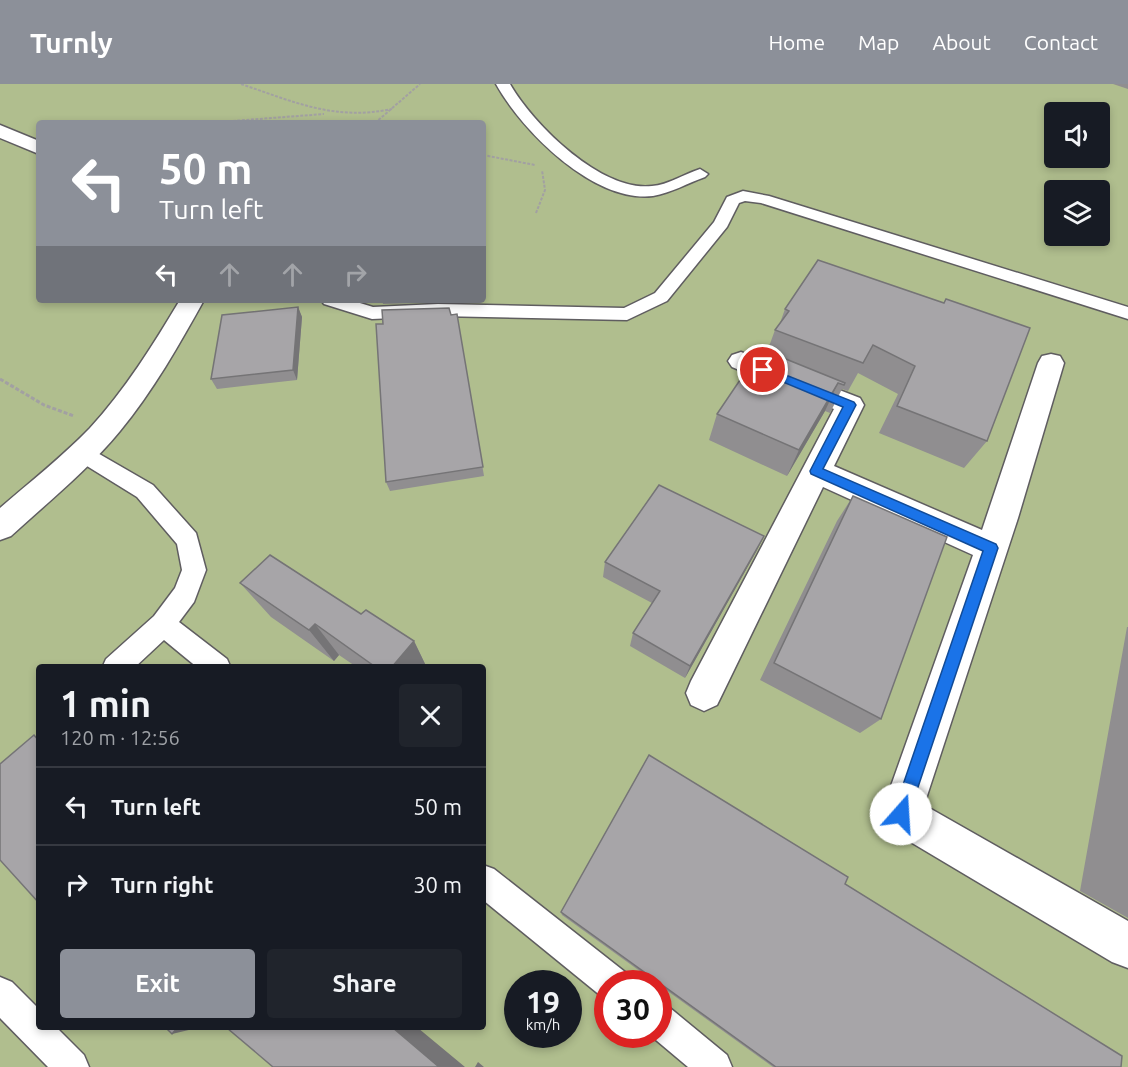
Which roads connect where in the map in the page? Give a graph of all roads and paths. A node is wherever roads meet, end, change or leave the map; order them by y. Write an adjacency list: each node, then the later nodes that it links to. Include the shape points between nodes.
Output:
1 (241, 84): 5 (path, via 309,109)
2 (420, 84): 4 (path)
3 (503, 84): 12 (lane, via 520,109 559,148 609,184 651,191)
4 (392, 109): 5 (path); 7 (path)
5 (336, 113): 6 (path)
6 (245, 120)
7 (379, 120)
8 (0, 131): 9 (street)
9 (36, 147)
10 (486, 156): 11 (path)
11 (542, 166)
12 (700, 174)
13 (190, 303): 19 (street, via 167,344)
14 (340, 303): 15 (lane, via 372,313 438,310 627,314 661,297 721,224 733,200 743,196 774,202)
15 (1128, 313)
16 (741, 361): 21 (street, via 850,405)
17 (1051, 363): 23 (street)
18 (0, 379): 19 (path, via 63,413)
19 (110, 423): 20 (street)
20 (82, 452): 22 (street); 24 (lane, via 146,491 188,540 194,570 185,594)
21 (816, 471): 23 (street); 27 (street)
22 (0, 527)
23 (991, 548): 29 (street, via 901,814)
24 (163, 624): 25 (lane); 26 (lane)
25 (119, 664)
26 (213, 664)
27 (704, 693)
28 (486, 882): 30 (lane)
29 (1128, 946)
30 (596, 970)
31 (0, 994): 33 (lane)
32 (672, 1032): 34 (lane)
33 (72, 1067)
34 (715, 1067)

